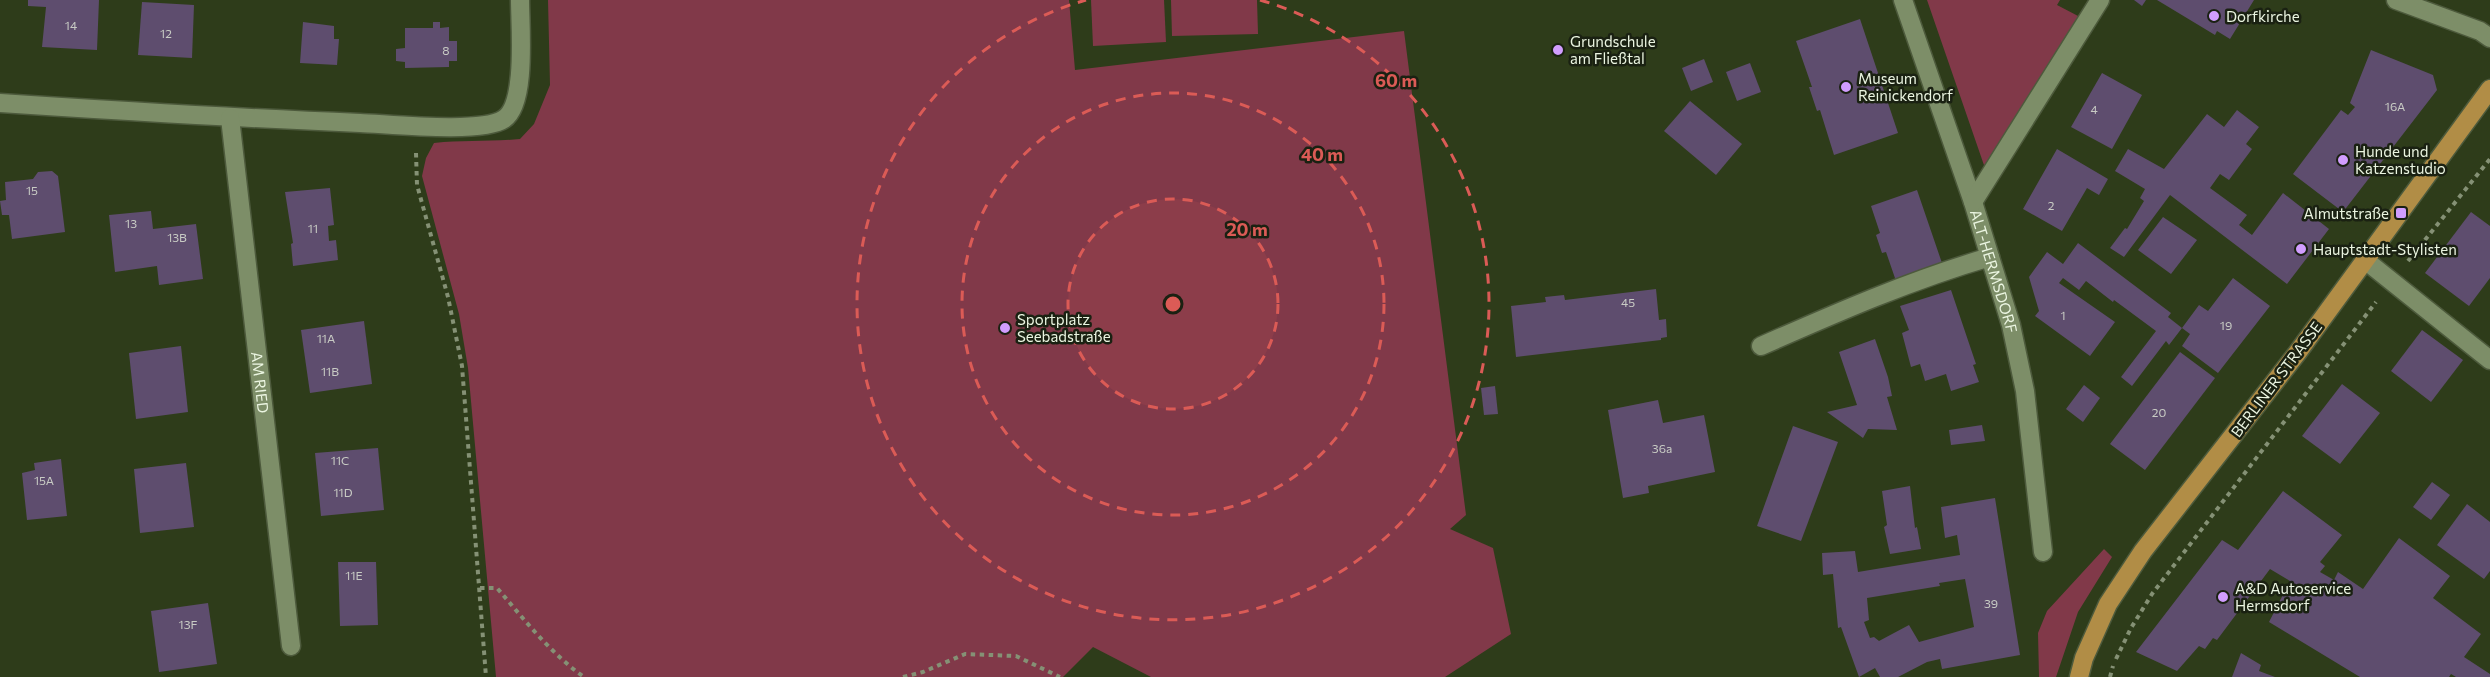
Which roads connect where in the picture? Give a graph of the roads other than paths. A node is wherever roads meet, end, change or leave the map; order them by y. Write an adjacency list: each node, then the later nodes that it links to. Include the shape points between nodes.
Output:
1 (520, 0): 8 (street, via 516,102 505,119 486,126 416,126)
2 (1903, 0): 9 (street, ALT-HERMSDORF)
3 (2100, 0): 9 (street)
4 (2396, 0): 5 (street)
5 (2490, 38)
6 (2490, 89): 11 (main road, BERLINER STRASSE)
7 (0, 103): 8 (street)
8 (230, 117): 15 (street, AM RIED)
9 (1973, 202): 10 (street, ALT-HERMSDORF)
10 (1990, 256): 12 (street, via 1862,302); 14 (street, ALT-HERMSDORF, via 2011,325 2025,391)
11 (2365, 260): 13 (street); 16 (main road, BERLINER STRASSE, via 2143,552 2108,604)
12 (1761, 346)
13 (2490, 360)
14 (2043, 552)
15 (291, 646)
16 (2079, 677)

